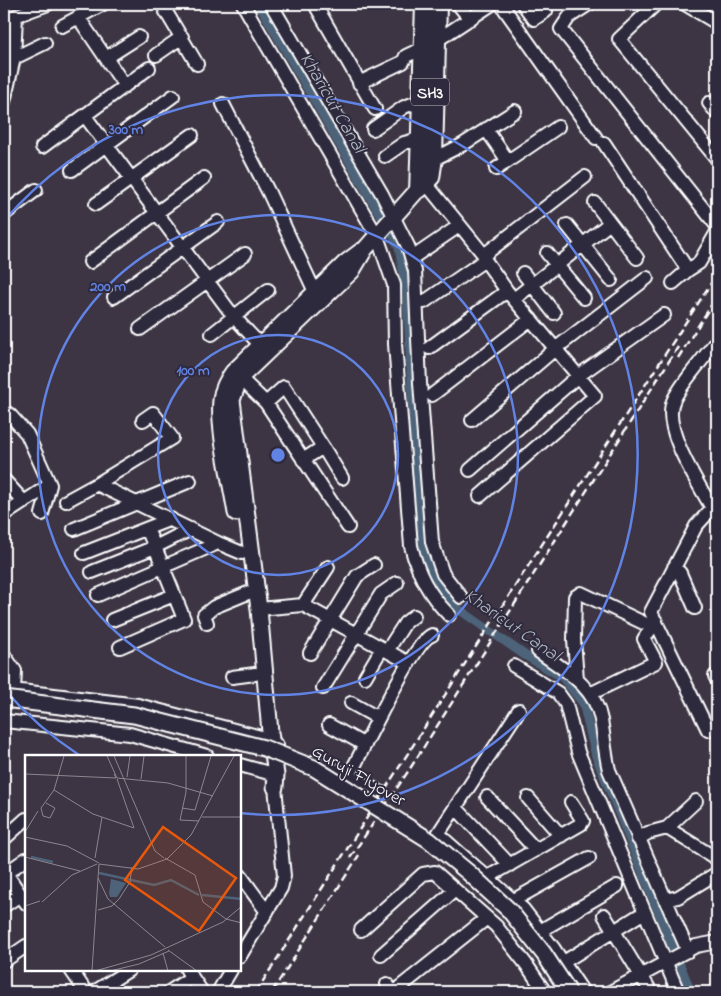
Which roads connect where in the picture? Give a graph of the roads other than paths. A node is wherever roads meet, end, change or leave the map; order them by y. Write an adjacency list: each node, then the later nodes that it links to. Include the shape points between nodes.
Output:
1 (48, 4): 19 (street)
2 (103, 4): 18 (street)
3 (244, 4): 74 (street)
4 (271, 4): 67 (street)
5 (422, 4): 27 (street, SH3)
6 (431, 4): 60 (main road, SH3)
7 (440, 4): 25 (street, SH3)
8 (458, 4): 20 (street)
9 (492, 4): 20 (street)
10 (501, 4): 85 (street, via 600,140)
11 (523, 4): 17 (street, via 534,19)
12 (589, 4): 72 (street, via 569,17 561,28)
13 (656, 4): 53 (street, via 619,39)
14 (685, 4): 21 (street)
15 (167, 6): 24 (street)
16 (317, 8): 33 (street)
17 (546, 11)
18 (78, 17): 22 (street); 30 (street)
19 (10, 18): 29 (street)
20 (470, 19): 25 (street)
21 (717, 23)
22 (62, 26)
23 (139, 37): 30 (street)
24 (182, 37): 28 (street); 31 (street)
25 (439, 39): 52 (street, SH3)
26 (46, 43): 29 (street)
27 (421, 49): 33 (street, via 406,56 403,62); 36 (street, SH3)
28 (156, 55)
29 (14, 58): 37 (street)
30 (106, 58): 34 (street)
31 (197, 64)
32 (149, 68): 34 (street)
33 (359, 83): 40 (street)
34 (125, 86): 43 (street)
35 (173, 96): 49 (street)
36 (420, 101): 45 (street, via 404,107); 48 (street, SH3)
37 (4, 102)
38 (709, 103): 42 (street)
39 (223, 104): 93 (street)
40 (374, 109)
41 (516, 111): 46 (street)
42 (717, 113)
43 (85, 116): 49 (street); 50 (street)
44 (558, 127): 54 (street)
45 (373, 129)
46 (486, 129): 52 (street); 54 (street)
47 (192, 135): 58 (street)
48 (419, 139): 51 (street, via 404,143); 62 (street, SH3)
49 (106, 145): 56 (street); 58 (street)
50 (42, 147)
51 (385, 156)
52 (436, 158): 60 (street, SH3, via 433,178)
53 (717, 159)
54 (508, 161): 55 (street)
55 (496, 169)
56 (72, 170)
57 (584, 177): 81 (street)
58 (131, 178): 64 (street); 65 (street)
59 (204, 178): 65 (street)
60 (426, 183): 62 (main road, SH3); 71 (street)
61 (36, 190): 66 (street)
62 (415, 195): 67 (main road, SH3)
63 (595, 203): 69 (street)
64 (96, 204)
65 (157, 213): 76 (street); 83 (street)
66 (4, 214)
67 (395, 217): 74 (main road, SH3); 80 (street)
68 (218, 222): 76 (street)
69 (610, 222): 75 (street); 82 (street)
70 (567, 225): 75 (street)
71 (459, 226): 80 (street); 81 (street)
72 (717, 226)
73 (717, 232): 85 (street, via 699,264)
74 (377, 236): 77 (main road); 116 (street, via 394,286)
75 (582, 244): 84 (street); 88 (street)
76 (182, 247): 89 (street); 95 (street)
77 (365, 249): 93 (main road, via 345,263); 106 (main road, via 352,271)
78 (547, 253): 84 (street)
79 (245, 254): 89 (street)
80 (412, 258): 115 (street)
81 (484, 258): 94 (street); 97 (street)
82 (637, 258)
83 (90, 262)
84 (557, 264): 91 (street); 96 (street)
85 (688, 270): 90 (street)
86 (523, 273): 91 (street)
87 (647, 278): 107 (street)
88 (611, 280)
89 (207, 281): 100 (street); 102 (street)
90 (673, 283)
91 (532, 285): 94 (street); 98 (street)
92 (268, 290): 100 (street)
93 (316, 292): 106 (main road)
94 (511, 295): 101 (street); 105 (street)
95 (114, 297)
96 (584, 298)
97 (424, 302)
98 (554, 313)
99 (664, 315): 109 (street)
100 (234, 317): 103 (street); 106 (street)
101 (531, 319): 107 (street); 110 (street)
102 (140, 329)
103 (212, 334)
104 (717, 340): 129 (street, via 674,399 670,414 677,440)
105 (429, 348)
106 (264, 349): 108 (main road)
107 (555, 349): 109 (street); 114 (street)
108 (237, 375): 111 (street); 141 (main road, via 222,392 221,417); 155 (main road, via 232,400 233,416)
109 (578, 376): 119 (street); 125 (street, via 595,396)
110 (432, 395)
111 (266, 404): 117 (street, via 284,387); 118 (street)
112 (4, 411): 124 (street, via 27,434)
113 (144, 420): 123 (street, via 154,413 172,438)
114 (472, 420)
115 (423, 427): 116 (street); 138 (street)
116 (402, 430): 139 (street)
117 (323, 447): 118 (street); 120 (street)
118 (303, 460): 133 (street)
119 (470, 470)
120 (342, 478)
121 (4, 480): 127 (street)
122 (190, 481): 128 (street)
123 (97, 484): 126 (street); 128 (street)
124 (50, 485): 127 (street); 130 (street)
125 (480, 496)
126 (66, 500)
127 (24, 502): 131 (street)
128 (137, 504): 132 (street); 134 (street)
129 (715, 505): 146 (street, via 696,526)
130 (42, 514)
131 (4, 515)
132 (171, 519): 135 (street); 136 (street)
133 (348, 527)
134 (74, 529)
135 (147, 529): 140 (street); 142 (street)
136 (191, 529): 137 (street); 140 (street)
137 (218, 543): 141 (street); 145 (street)
138 (431, 543): 139 (street); 152 (street, via 443,574)
139 (412, 545): 156 (street, via 417,571 432,598)
140 (155, 547): 145 (street); 147 (street)
141 (242, 552): 149 (main road)
142 (84, 553)
143 (374, 565): 159 (street, via 358,576)
144 (328, 566): 153 (street)
145 (163, 567): 150 (street); 151 (street)
146 (674, 567): 154 (street, via 680,573); 161 (street, via 651,612)
147 (92, 572)
148 (397, 584): 162 (street, via 381,594)
149 (248, 593): 160 (street, via 214,607 204,615); 171 (main road)
150 (174, 595): 158 (street); 164 (street, via 184,619)
151 (98, 596)
152 (461, 597)
153 (303, 605): 155 (street); 159 (street)
154 (695, 608)
155 (259, 609): 185 (main road)
156 (449, 615)
157 (414, 616): 165 (street)
158 (112, 620)
159 (329, 620): 162 (street); 167 (street)
160 (207, 623)
161 (654, 624): 174 (street, via 581,593 576,597 574,640); 177 (street, via 644,639 656,662); 184 (street)
162 (356, 634): 165 (street); 175 (street)
163 (432, 635): 169 (street, via 423,640)
164 (120, 647)
165 (384, 649): 169 (street); 173 (street)
166 (538, 651): 174 (street)
167 (310, 654)
168 (4, 656): 176 (street, via 15,671)
169 (409, 663): 181 (street)
170 (514, 666): 232 (street, via 558,693 566,704 578,752)
171 (255, 674): 172 (street); 185 (main road)
172 (232, 677)
173 (365, 677)
174 (577, 679): 177 (street)
175 (323, 688)
176 (7, 692): 185 (street, via 138,705); 247 (main road, Guruji Flyover, bridge, via 134,715 264,748 314,768 429,840 469,873 509,910)
177 (590, 694): 202 (street, via 601,719 609,770)
178 (351, 703): 181 (street)
179 (4, 708): 246 (main road, Guruji Flyover, via 133,724 262,757 310,776 423,847 463,880 502,917)
180 (519, 710): 197 (street)
181 (378, 718): 186 (street)
182 (4, 721): 187 (street, via 130,734)
183 (330, 725): 186 (street)
184 (708, 730)
185 (266, 740): 190 (street); 191 (main road)
186 (365, 745): 190 (street)
187 (158, 749): 188 (street)
188 (201, 755)
189 (241, 765): 191 (street)
190 (349, 776): 192 (street)
191 (273, 778): 219 (street, via 284,876)
192 (382, 793)
193 (487, 797): 203 (street)
194 (528, 798): 200 (street)
195 (696, 801): 199 (street)
196 (571, 802): 200 (street, via 583,821)
197 (456, 808): 207 (street); 210 (street, via 438,834)
198 (25, 820): 201 (street)
199 (667, 828): 202 (street); 205 (street)
200 (561, 836): 203 (street)
201 (4, 839)
202 (638, 839): 217 (street)
203 (536, 850): 207 (street)
204 (588, 858): 216 (street)
205 (717, 859)
206 (25, 861): 208 (street)
207 (510, 865): 210 (street)
208 (5, 871): 215 (street)
209 (717, 873): 217 (street)
210 (488, 877): 216 (street)
211 (241, 878): 214 (street)
212 (617, 886): 225 (street)
213 (455, 890): 222 (street); 223 (street, via 435,872 423,874); 230 (street)
214 (245, 892): 219 (street)
215 (23, 899): 218 (street)
216 (514, 900): 225 (street)
217 (665, 900): 228 (street)
218 (4, 906)
219 (267, 912): 229 (street)
220 (604, 915): 224 (street)
221 (638, 916): 224 (street)
222 (487, 918): 239 (street); 245 (street)
223 (361, 930)
224 (615, 930): 233 (street); 238 (street)
225 (540, 931): 233 (street)
226 (717, 942): 228 (street)
227 (25, 947): 231 (street)
228 (686, 952): 232 (street)
229 (241, 954)
230 (381, 955)
231 (4, 961)
232 (668, 961): 238 (street); 251 (street)
233 (562, 963): 248 (street)
234 (72, 971): 240 (street)
235 (127, 971): 241 (street)
236 (231, 971): 244 (street)
237 (189, 974): 242 (street); 243 (street)
238 (642, 975): 249 (street); 250 (street)
239 (393, 988)
240 (86, 992)
241 (94, 992)
242 (169, 992)
243 (202, 992)
244 (218, 992)
245 (545, 992)
246 (558, 992)
247 (569, 992)
248 (583, 992)
249 (610, 992)
250 (651, 992)
251 (678, 992)

